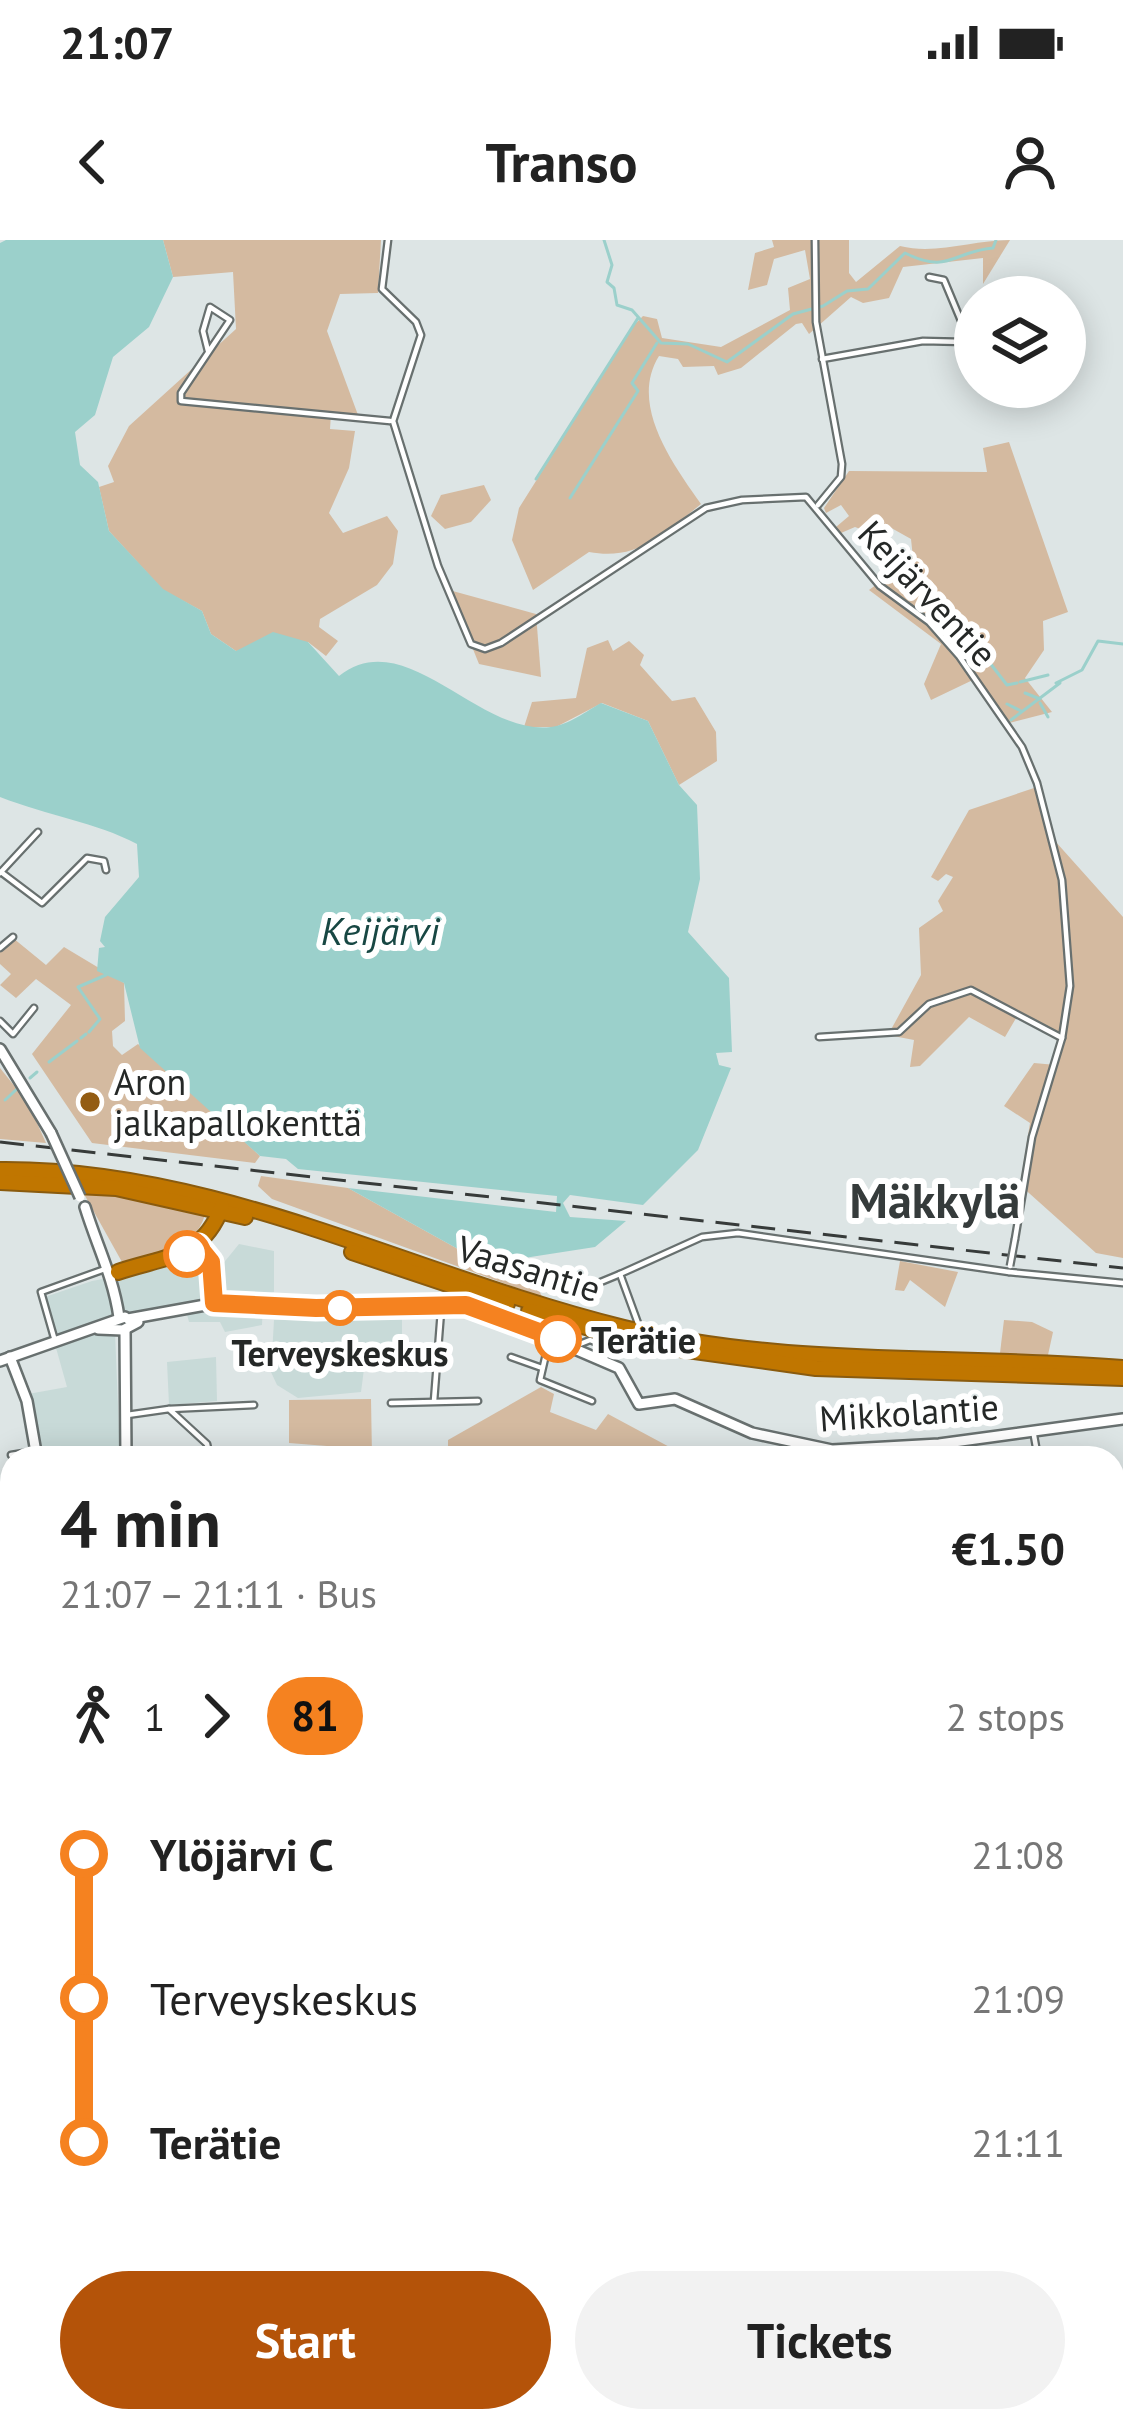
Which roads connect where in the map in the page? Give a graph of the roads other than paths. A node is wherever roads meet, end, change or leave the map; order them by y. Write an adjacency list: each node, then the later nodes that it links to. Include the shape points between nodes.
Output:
1 (388, 240): 6 (street, via 382,289 421,335)
2 (815, 240): 5 (street)
3 (929, 278): 5 (street, via 944,280 965,342)
4 (208, 351): 4 (street, via 230,320 210,308 202,332); 6 (street, via 181,401)
5 (822, 359): 7 (street, via 842,464)
6 (393, 422): 7 (street, Keijärventie, via 458,620 479,648 501,643 706,508 792,496)
7 (818, 506): 16 (street, Keijärventie, via 880,586 959,656 1030,761 1062,880 1070,986)
8 (38, 832): 10 (street)
9 (106, 870): 10 (street, via 104,861 87,858 42,904)
10 (0, 872)
11 (13, 937): 12 (street)
12 (0, 948)
13 (34, 1008): 14 (street, via 14,1034)
14 (0, 1021)
15 (819, 1036): 16 (street, via 898,1032 928,1004 971,990)
16 (1062, 1037): 23 (street, Keijärventie, bridge, via 1032,1137)
17 (0, 1049): 22 (main road, bridge, via 51,1133)
18 (0, 1170): 20 (highway, Vaasantie, via 117,1178)
19 (0, 1181): 20 (highway, Vaasantie)
20 (218, 1204): 21 (highway); 38 (highway, Vaasantie, via 673,1339 822,1358); 39 (highway, Vaasantie, via 574,1324 721,1357 816,1368)
21 (197, 1244): 22 (highway); 27 (street, via 211,1262)
22 (112, 1269): 29 (main road); 32 (street, via 41,1292)
23 (1010, 1269): 24 (street, via 716,1234); 25 (street)
24 (620, 1274): 26 (street); 30 (street)
25 (1123, 1283)
26 (574, 1293)
27 (214, 1305): 28 (main road, Mikkolantie); 29 (main road, Mikkolantie)
28 (441, 1305): 31 (main road, Mikkolantie, via 486,1309); 40 (street)
29 (122, 1324): 32 (main road, Mikkolantie); 46 (main road)
30 (638, 1328)
31 (550, 1335): 34 (main road, Mikkolantie); 37 (street)
32 (55, 1341): 36 (main road, Mikkolantie)
33 (634, 1344): 34 (street, via 625,1353 588,1339)
34 (574, 1346): 52 (main road, Mikkolantie, via 619,1368 630,1396 644,1406 675,1399 739,1429)
35 (511, 1357): 37 (street)
36 (5, 1359): 49 (main road, via 27,1401)
37 (542, 1368): 42 (street, via 540,1380)
38 (1123, 1368)
39 (1123, 1378)
40 (434, 1401): 41 (street); 43 (street)
41 (478, 1401)
42 (592, 1401)
43 (391, 1403)
44 (254, 1405): 45 (street)
45 (169, 1409): 46 (street); 51 (street)
46 (123, 1415): 50 (main road)
47 (1123, 1419): 48 (main road, Mikkolantie)
48 (1033, 1430): 53 (main road, Mikkolantie); 54 (street)
49 (35, 1446)
50 (125, 1446)
51 (207, 1446)
52 (806, 1446)
53 (946, 1446)
54 (1036, 1446)

